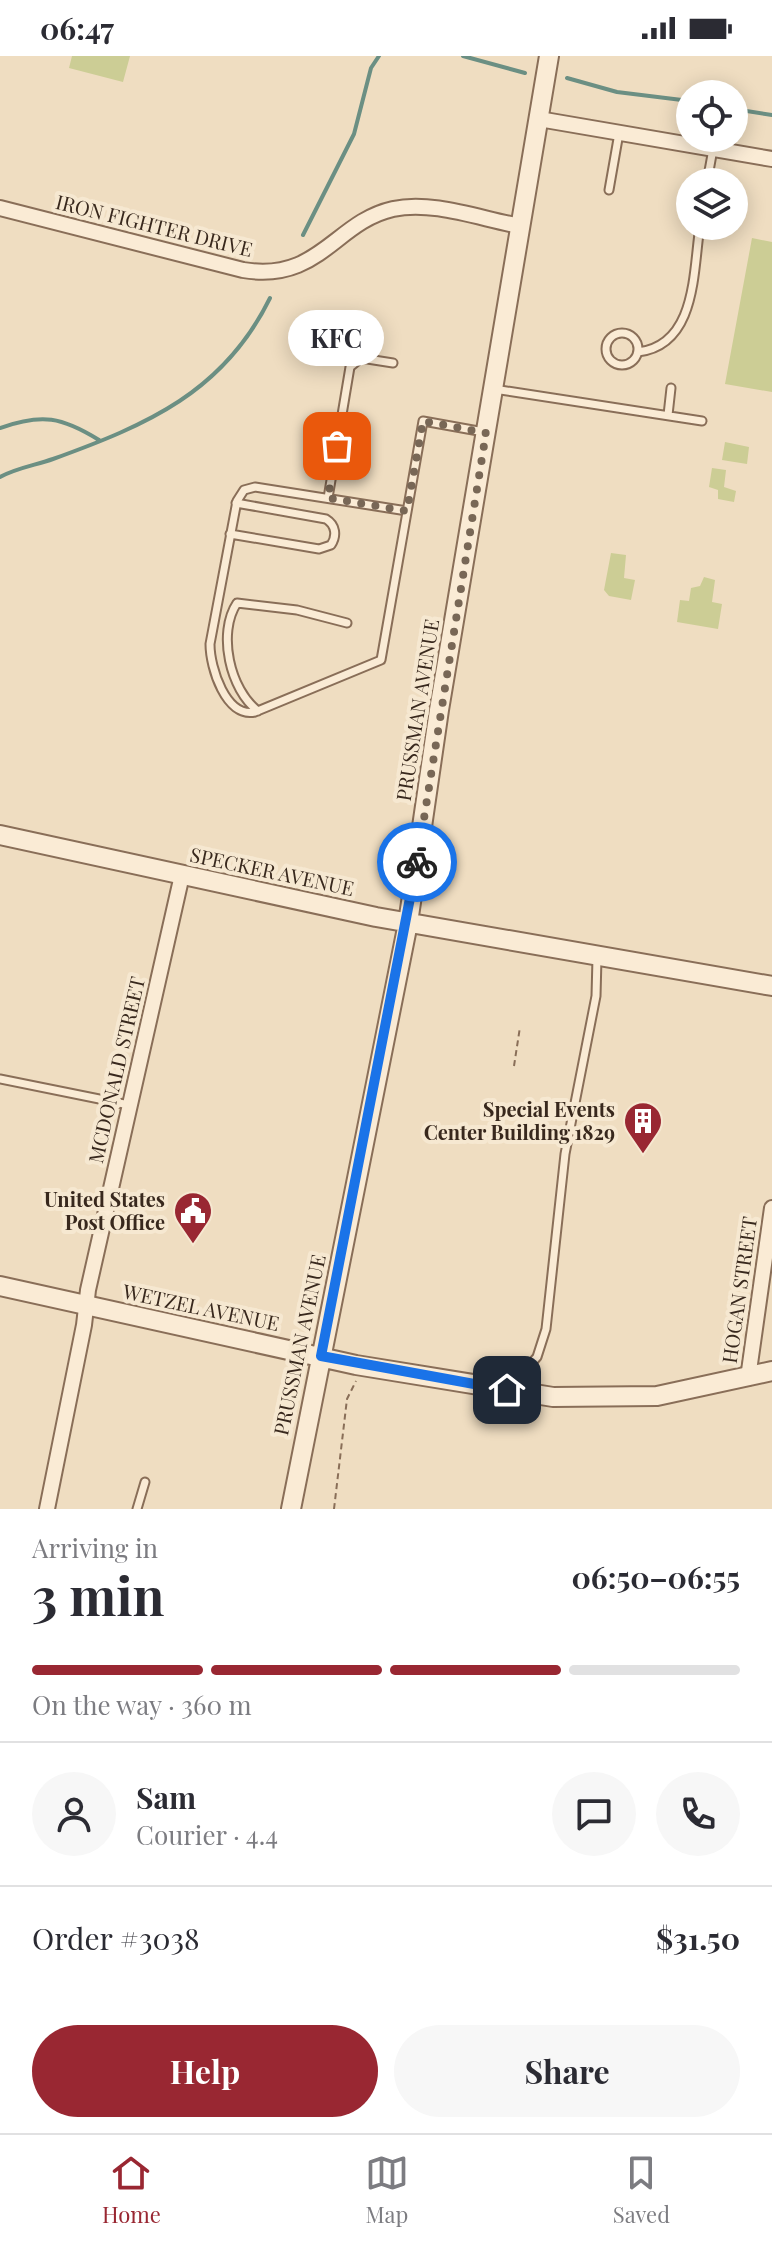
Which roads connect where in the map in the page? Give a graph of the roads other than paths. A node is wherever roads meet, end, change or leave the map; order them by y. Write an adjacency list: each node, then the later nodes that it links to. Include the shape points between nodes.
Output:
1 (549, 56): 2 (street, PRUSSMAN AVENUE)
2 (539, 119): 3 (street); 9 (street, PRUSSMAN AVENUE)
3 (619, 133): 4 (street); 7 (lane)
4 (676, 143)
5 (731, 152): 6 (street)
6 (772, 159)
7 (609, 190)
8 (0, 208): 9 (street, IRON FIGHTER DRIVE, via 268,272 301,265 395,209 429,208)
9 (520, 226): 14 (street, PRUSSMAN AVENUE)
10 (697, 240): 11 (lane, via 680,328 664,344)
11 (638, 352): 11 (lane, via 634,338 624,333 612,336 606,345 609,360 619,365 632,362)
12 (393, 363): 18 (lane, via 361,358 352,364)
13 (671, 388): 15 (lane)
14 (493, 389): 15 (lane); 17 (street, PRUSSMAN AVENUE)
15 (668, 415): 16 (lane)
16 (702, 421)
17 (486, 433): 20 (lane, via 423,421); 26 (street, PRUSSMAN AVENUE)
18 (328, 498): 19 (lane, via 255,487 244,490); 20 (lane)
19 (236, 503): 21 (lane); 21 (lane, via 326,519 335,538 319,549)
20 (407, 511): 23 (lane, via 381,660)
21 (230, 534): 23 (lane, via 211,658 233,707 242,713)
22 (347, 623): 23 (lane, via 237,603 227,650 248,702)
23 (258, 711)
24 (0, 835): 25 (street, SPECKER AVENUE)
25 (182, 875): 26 (street, SPECKER AVENUE); 30 (street, MCDONALD STREET)
26 (408, 923): 27 (street, SPECKER AVENUE); 34 (street, PRUSSMAN AVENUE)
27 (595, 955): 28 (street, SPECKER AVENUE); 37 (lane, via 599,974 565,1154 546,1329 537,1357)
28 (772, 986)
29 (0, 1079): 30 (lane)
30 (129, 1105): 33 (street, MCDONALD STREET)
31 (772, 1208): 36 (street, HOGAN STREET)
32 (0, 1286): 33 (street, WETZEL AVENUE)
33 (87, 1307): 34 (street, WETZEL AVENUE); 39 (street, MCDONALD STREET)
34 (321, 1356): 37 (street, WETZEL AVENUE); 41 (street, PRUSSMAN AVENUE)
35 (772, 1371): 36 (street, WETZEL AVENUE)
36 (748, 1378): 37 (street, WETZEL AVENUE, via 627,1398)
37 (507, 1390)
38 (145, 1482): 40 (lane)
39 (47, 1509)
40 (137, 1509)
41 (291, 1509)

